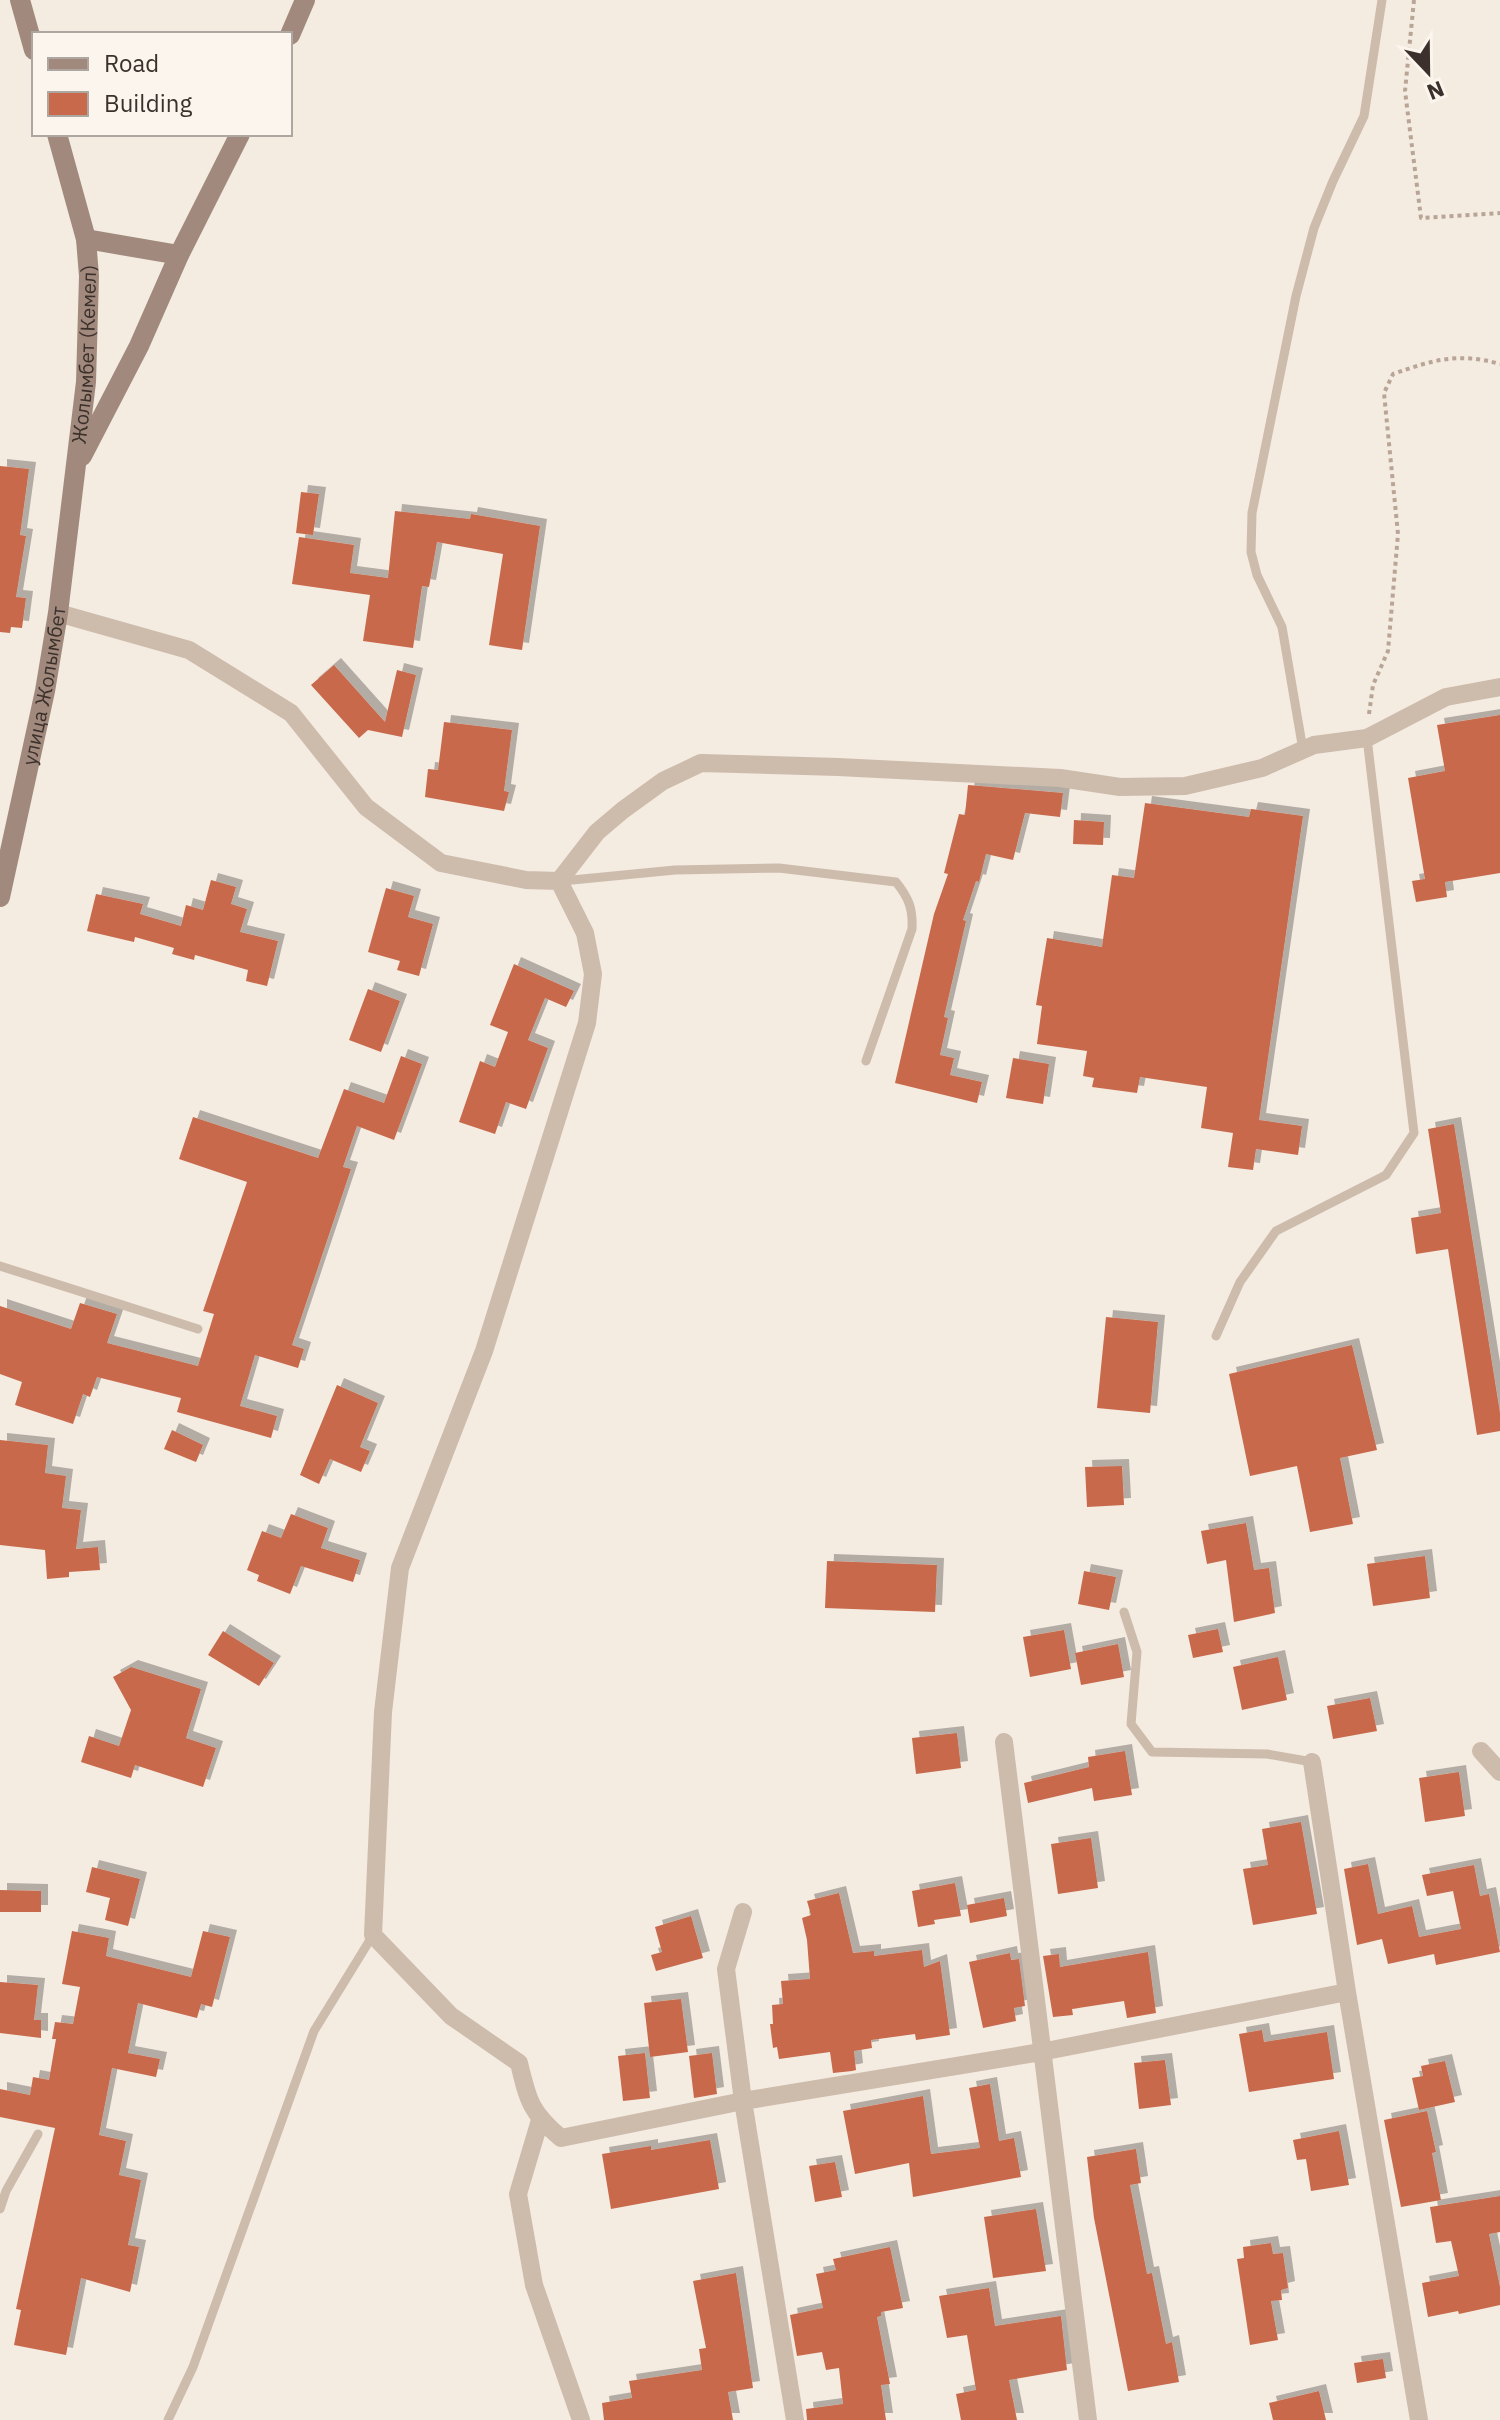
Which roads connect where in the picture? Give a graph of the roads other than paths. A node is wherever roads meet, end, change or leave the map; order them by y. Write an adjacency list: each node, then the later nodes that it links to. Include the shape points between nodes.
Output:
1 (20, 0): 5 (street)
2 (305, 0): 4 (street)
3 (1382, 0): 14 (lane, via 1364,116 1314,228 1252,513 1251,552 1282,627)
4 (291, 32)
5 (32, 43)
6 (58, 136): 8 (street, Жолымбет (Кемел))
7 (239, 136): 9 (street)
8 (86, 239): 9 (street); 10 (street, Жолымбет (Кемел), via 86,382)
9 (179, 255): 10 (street)
10 (75, 470): 11 (street, улица Жолымбет)
11 (58, 613): 15 (street, via 189,650 291,713 366,807 441,863); 16 (street, улица Жолымбет)
12 (1500, 687): 13 (street, via 1446,697)
13 (1367, 738): 14 (street); 20 (lane, via 1414,1133 1386,1175 1276,1231 1240,1282)
14 (1303, 750): 15 (street, via 1262,768 1185,786 1120,787 1045,777 701,763 663,781 614,817)
15 (559, 881): 17 (lane, via 675,870 779,868 896,882 913,911 912,929); 27 (street, via 585,933 593,974 587,1023 484,1351 400,1568 383,1712)
16 (0, 897)
17 (866, 1061)
18 (0, 1266): 19 (lane)
19 (198, 1329)
20 (1216, 1336)
21 (1124, 1612): 24 (lane, via 1137,1652 1131,1724 1152,1752 1267,1754)
22 (1004, 1742): 29 (street)
23 (1481, 1751): 25 (street)
24 (1312, 1762): 28 (street)
25 (1500, 1772)
26 (743, 1912): 30 (street, via 726,1969)
27 (373, 1935): 31 (street, via 451,2016 519,2063 527,2097); 35 (lane, via 314,2031 193,2367)
28 (1347, 1992): 29 (street); 39 (street)
29 (1041, 2052): 30 (street); 38 (street)
30 (743, 2101): 31 (street, via 561,2138); 37 (street)
31 (540, 2120): 36 (street, via 518,2194 534,2285)
32 (38, 2134): 33 (lane)
33 (3, 2191): 34 (lane)
34 (0, 2209)
35 (168, 2420)
36 (581, 2420)
37 (795, 2420)
38 (1088, 2420)
39 (1419, 2420)

